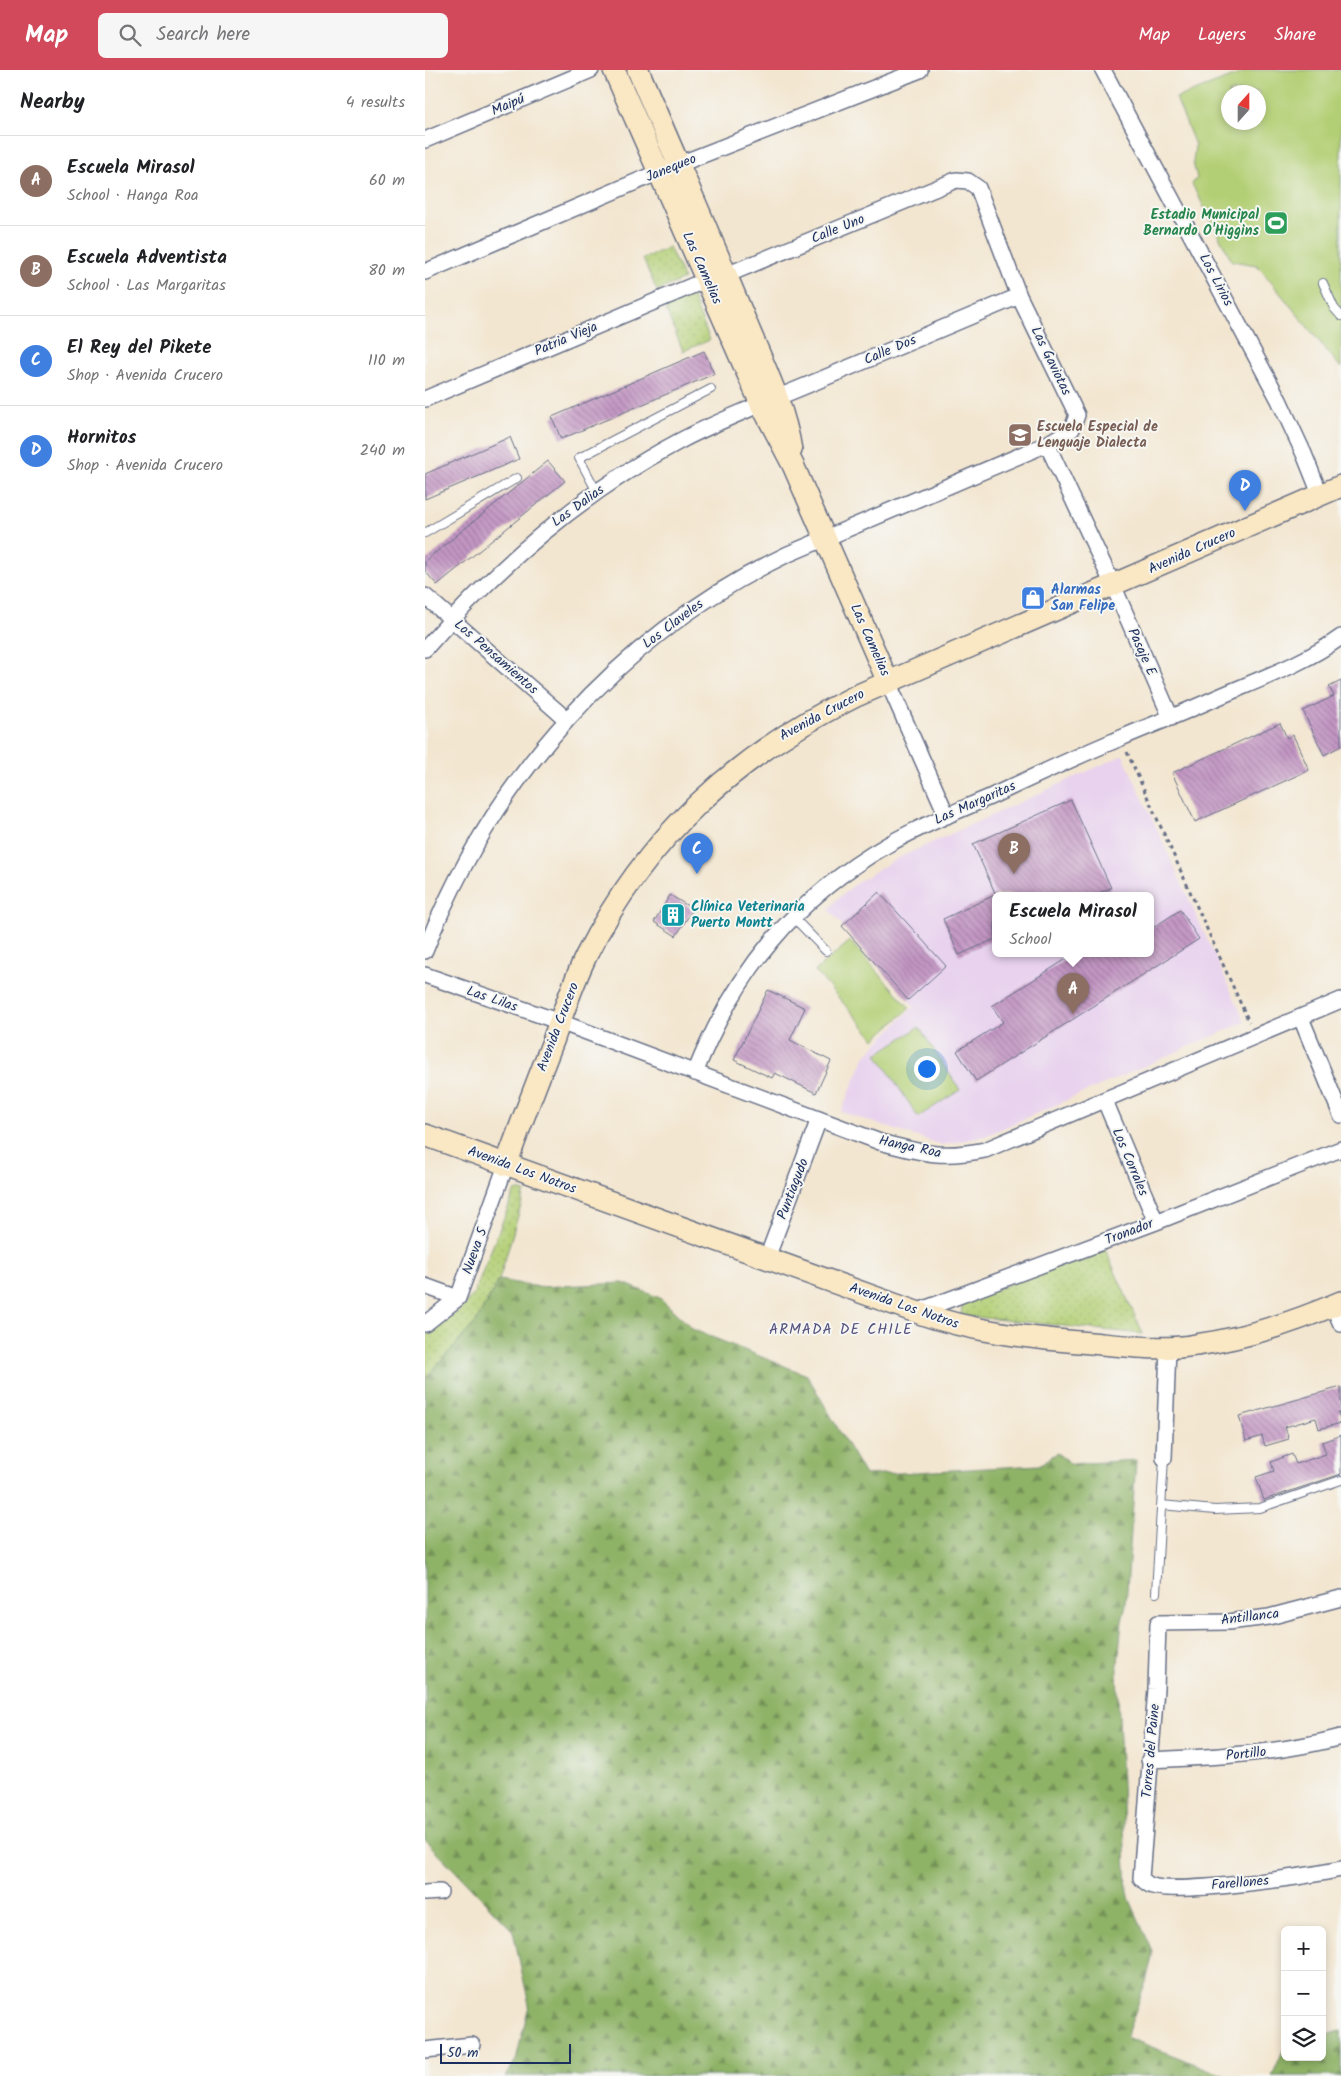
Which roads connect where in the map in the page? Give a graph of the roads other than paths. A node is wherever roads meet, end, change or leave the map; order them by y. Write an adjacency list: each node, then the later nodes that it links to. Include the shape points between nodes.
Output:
1 (591, 70): 6 (street, Maipú)
2 (614, 70): 7 (main road, Las Camelias)
3 (638, 70): 7 (main road, Las Camelias)
4 (920, 70): 7 (street, Janequeo)
5 (1103, 70): 21 (street, Los Lirios, via 1279,400)
6 (425, 140)
7 (669, 169): 9 (street, Janequeo); 10 (main road, Las Camelias)
8 (968, 181): 10 (street, Calle Uno, via 955,180); 12 (street, Las Gaviotas, via 978,188)
9 (425, 272)
10 (717, 277): 15 (street, Patria Vieja); 16 (main road, Las Camelias)
11 (1323, 283): 13 (lane)
12 (1019, 296): 16 (street, Calle Dos); 17 (street, Las Gaviotas, via 1077,415 1072,429)
13 (1341, 316)
14 (711, 389): 20 (lane, via 579,458)
15 (427, 393)
16 (769, 401): 20 (street, Las Dalias, via 678,442); 23 (main road, Las Camelias, via 787,422 793,465)
17 (1047, 444): 23 (street, Los Claveles); 24 (street)
18 (517, 478): 22 (lane)
19 (1341, 486): 21 (main road, Avenida Crucero)
20 (597, 492): 26 (street, Las Dalias, via 522,550)
21 (1320, 494): 24 (main road, Avenida Crucero)
22 (425, 532)
23 (825, 538): 29 (main road, Las Camelias); 31 (street, Los Claveles, via 745,575 706,599 634,654)
24 (1113, 585): 29 (main road, Avenida Crucero); 30 (street, Pasaje E)
25 (425, 596): 26 (street, Los Pensamientos)
26 (452, 619): 28 (street, Las Dalias); 31 (street, Los Pensamientos)
27 (1341, 637): 30 (street, Las Margaritas, via 1306,659)
28 (425, 649)
29 (888, 682): 32 (street, Las Camelias); 39 (main road, Avenida Crucero, via 825,711 765,747 717,785 686,815 620,896 586,958)
30 (1171, 718): 32 (street, Las Margaritas)
31 (566, 719): 34 (street, Los Claveles, via 491,818 450,893)
32 (947, 816): 33 (street, Las Margaritas, via 865,858)
33 (793, 917): 35 (lane); 40 (street, Las Margaritas, via 736,988 711,1034)
34 (425, 951)
35 (826, 951)
36 (425, 975): 39 (street, Las Lilas)
37 (1341, 1000): 38 (street, Hanga Roa)
38 (1301, 1018): 41 (street, Hanga Roa); 42 (street)
39 (559, 1022): 40 (street, Hanga Roa); 46 (main road, Avenida Crucero)
40 (695, 1073): 43 (street, Hanga Roa)
41 (1105, 1101): 43 (street, Hanga Roa, via 985,1150 957,1156 932,1154 880,1142); 47 (street, Los Corrales)
42 (1341, 1115)
43 (819, 1119): 48 (street, Puntiagudo)
44 (425, 1135): 46 (main road, Avenida Los Notros)
45 (1341, 1149): 47 (street, Tronador)
46 (506, 1165): 48 (main road, Avenida Los Notros); 50 (street, Nueva 5)
47 (1156, 1222): 52 (street, Tronador)
48 (767, 1258): 52 (main road, Avenida Los Notros)
49 (425, 1286): 50 (street)
50 (458, 1298): 53 (street)
51 (1338, 1310): 54 (main road, Avenida Los Notros, via 1231,1339)
52 (916, 1312): 54 (main road, Avenida Los Notros, via 965,1327 1020,1336)
53 (425, 1324)
54 (1168, 1348): 55 (street)
55 (1164, 1458): 57 (lane)
56 (1341, 1480): 57 (lane, via 1260,1508 1215,1510)
57 (1161, 1505): 58 (lane)
58 (1155, 1593)
59 (1341, 1598): 60 (street, Antillanca, via 1269,1617 1228,1622)
60 (1158, 1623): 62 (street, Torres del Paine)
61 (1341, 1737): 62 (street, Portillo, via 1305,1747 1248,1754)
62 (1149, 1760): 64 (street, Torres del Paine)
63 (1341, 1869): 64 (street, Farellones, via 1271,1880 1172,1888 1150,1886)
64 (1141, 1878)
65 (472, 2045): 66 (street)
66 (425, 2050)

